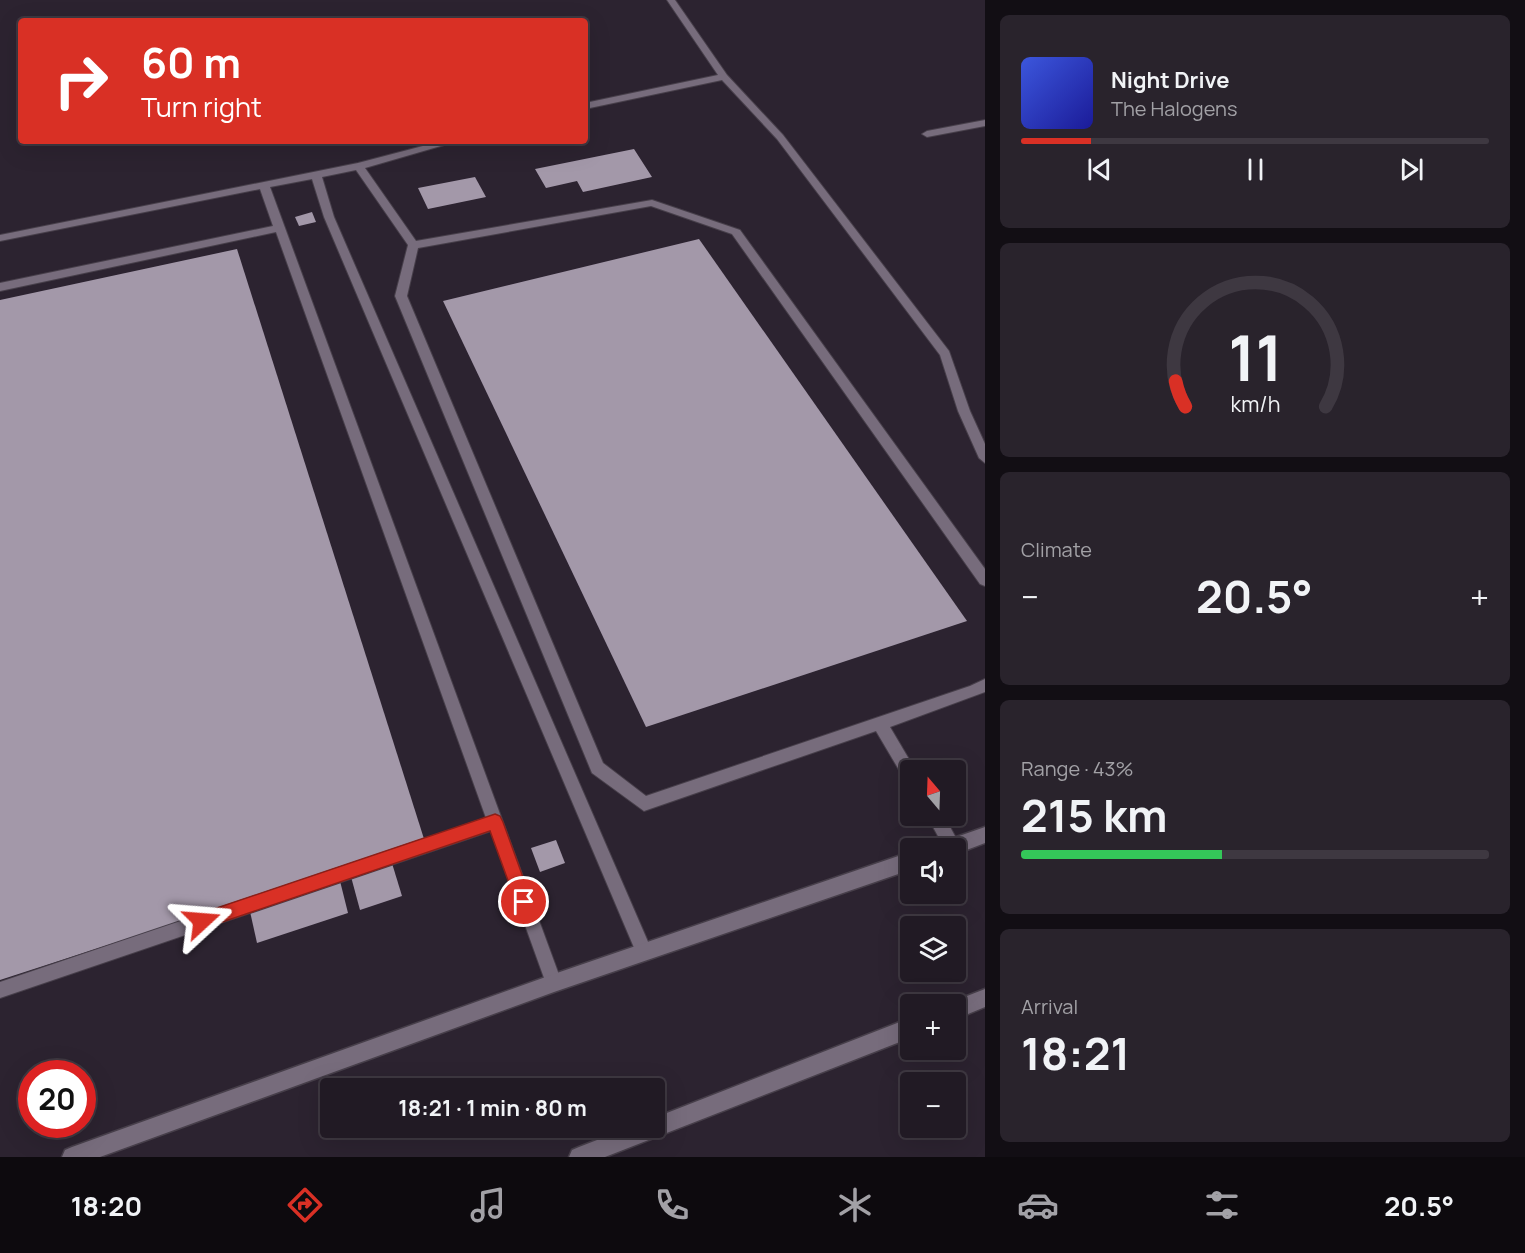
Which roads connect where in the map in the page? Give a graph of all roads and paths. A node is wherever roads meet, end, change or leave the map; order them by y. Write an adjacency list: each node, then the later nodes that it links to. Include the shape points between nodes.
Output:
1 (671, 0): 2 (lane)
2 (724, 77): 3 (lane); 14 (lane, via 780,137 945,354)
3 (588, 105)
4 (985, 123): 5 (lane)
5 (927, 134)
6 (442, 144): 7 (lane)
7 (359, 166): 8 (lane); 12 (lane)
8 (316, 174): 9 (lane); 23 (lane, via 329,217)
9 (264, 185): 10 (lane); 11 (lane)
10 (279, 228): 13 (lane); 19 (lane)
11 (0, 238)
12 (413, 245): 15 (lane, via 652,203 736,232); 17 (lane, via 401,296 597,768 644,804)
13 (0, 287)
14 (985, 458)
15 (985, 580)
16 (985, 685): 17 (lane)
17 (880, 724): 18 (lane)
18 (901, 760)
19 (495, 822): 24 (lane); 25 (lane)
20 (985, 835): 21 (street)
21 (966, 842)
22 (900, 864): 23 (street)
23 (644, 951): 24 (street)
24 (554, 983): 31 (street)
25 (0, 990)
26 (985, 998): 27 (street)
27 (966, 1006)
28 (900, 1032): 29 (street)
29 (665, 1124)
30 (628, 1138): 32 (street)
31 (72, 1157)
32 (579, 1157)

